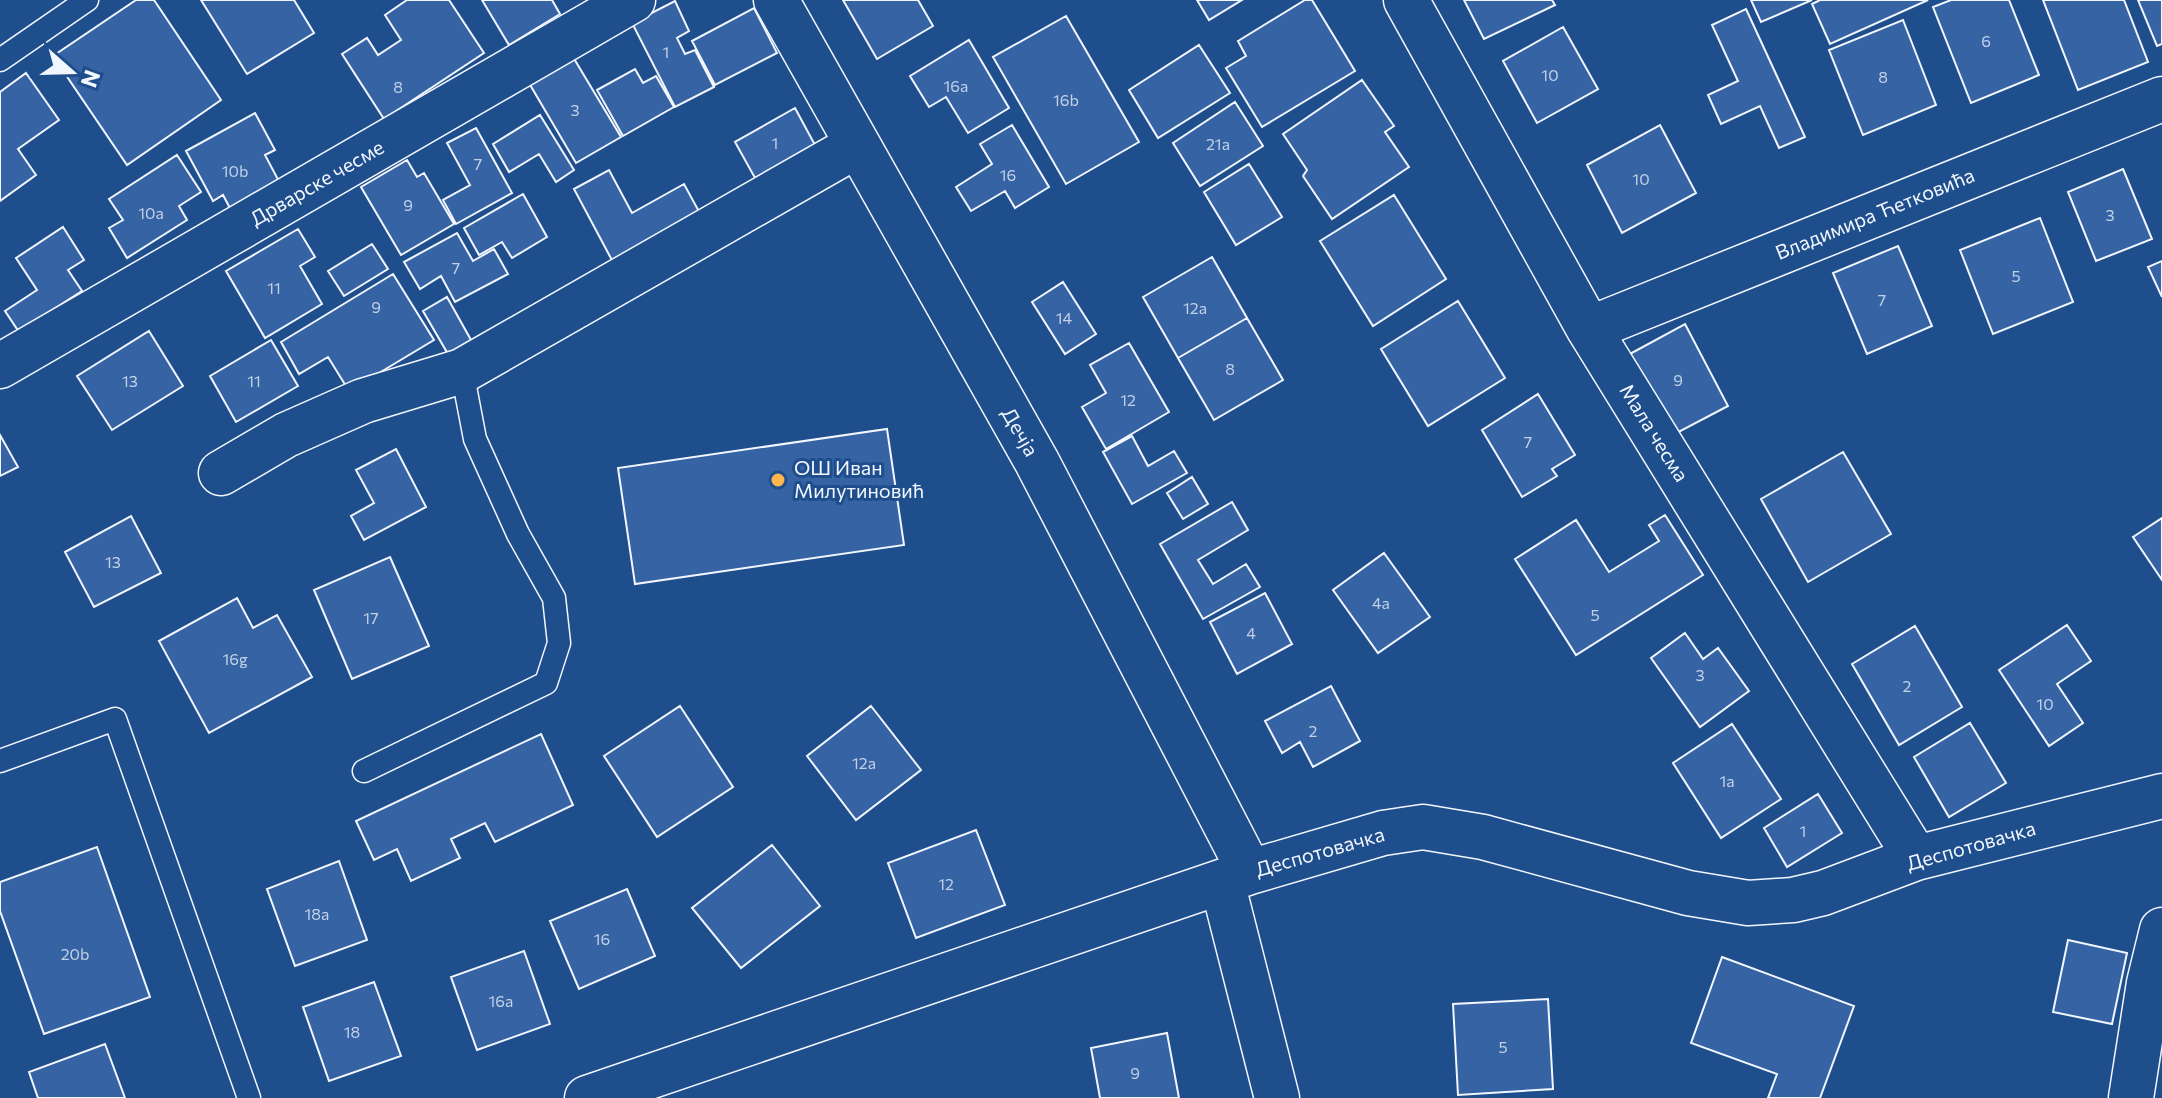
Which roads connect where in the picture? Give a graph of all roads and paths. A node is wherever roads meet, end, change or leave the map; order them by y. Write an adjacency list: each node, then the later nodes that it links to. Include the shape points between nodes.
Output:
1 (87, 0): 5 (lane)
2 (633, 0): 9 (street, Дрварске чесме)
3 (776, 0): 7 (street, Дечја)
4 (1406, 0): 8 (street, Мала чесма)
5 (0, 60)
6 (2162, 99): 8 (street, Владимира Ћетковића)
7 (856, 146): 10 (street); 16 (street, Дечја, via 1037,462)
8 (1589, 329): 15 (street, Мала чесма)
9 (0, 366)
10 (462, 371): 11 (street, via 363,401 286,435); 13 (lane, via 475,439 554,598 559,643 546,683)
11 (221, 473)
12 (0, 761): 18 (lane, via 115,719)
13 (364, 771)
14 (2162, 796): 15 (street, Деспотовачка)
15 (1916, 858): 16 (street, Деспотовачка, via 1823,893 1748,903 1423,827 1339,843)
16 (1236, 877): 19 (street, Деспотовачка); 20 (street, Дечја)
17 (2162, 930): 21 (street)
18 (249, 1098)
19 (587, 1098)
20 (1277, 1098)
21 (2131, 1098)

